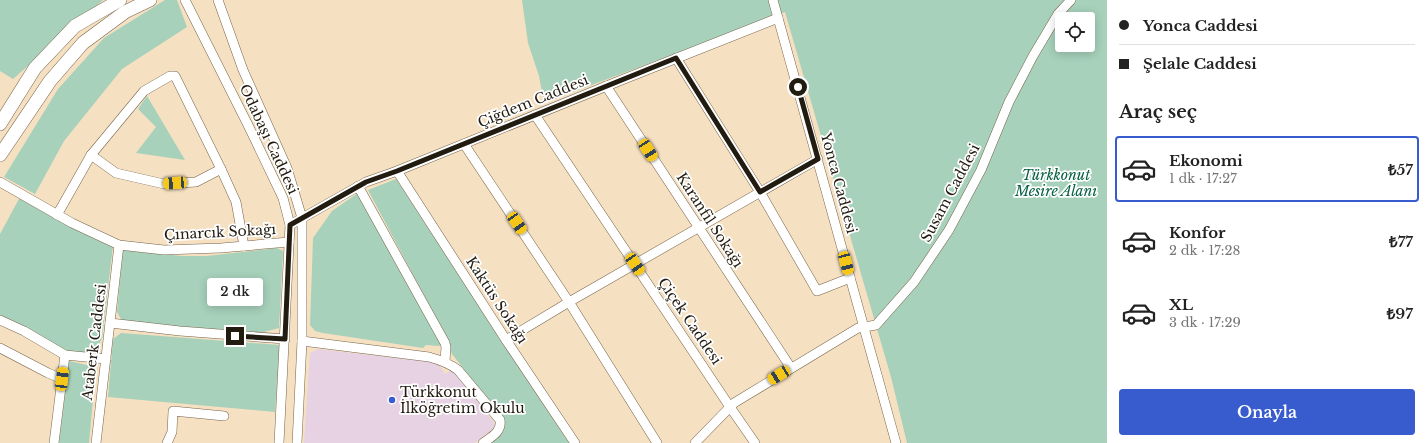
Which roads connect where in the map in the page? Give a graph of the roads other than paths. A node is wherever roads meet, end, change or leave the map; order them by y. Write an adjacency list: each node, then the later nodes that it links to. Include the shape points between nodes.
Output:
1 (120, 0): 11 (street, via 75,26 35,68)
2 (150, 0): 13 (street, via 125,12 83,43 50,81)
3 (185, 0): 23 (street, Odabaşı Caddesi, via 283,198)
4 (218, 0): 22 (street, Odabaşı Caddesi, via 243,70 287,168)
5 (773, 0): 7 (street, Yonca Caddesi)
6 (1071, 0): 33 (street, Susam Caddesi, via 1058,14 1032,56 1009,102 981,170 949,230 914,282 876,325)
7 (778, 18): 8 (street, Çiğdem Caddesi); 15 (street, Yonca Caddesi)
8 (676, 58): 9 (street, Çiğdem Caddesi); 20 (street)
9 (606, 86): 10 (street, Çiğdem Caddesi); 24 (street, Karanfil Sokağı)
10 (535, 115): 12 (street, Çiğdem Caddesi); 28 (street, Çiçek Caddesi)
11 (0, 124)
12 (464, 144): 17 (street, Çiğdem Caddesi); 30 (street)
13 (0, 155)
14 (91, 155): 16 (street, via 116,173 164,184 196,182); 16 (street, via 144,91 170,76 175,76); 21 (street)
15 (818, 159): 20 (street); 29 (street, Yonca Caddesi)
16 (221, 169): 27 (street, via 236,202)
17 (397, 171): 19 (street, Çiğdem Caddesi); 35 (street, Kaktüs Sokağı)
18 (0, 182): 21 (street, Çınarcık Sokağı)
19 (358, 186): 22 (street, Çiğdem Caddesi); 40 (street, via 445,343)
20 (760, 192): 24 (street); 29 (street, via 817,291)
21 (58, 215): 26 (street, Çınarcık Sokağı)
22 (302, 218): 23 (street, Çiğdem Caddesi); 36 (street, Odabaşı Caddesi)
23 (290, 225): 25 (street, Odabaşı Caddesi)
24 (699, 228): 28 (street); 41 (street, Karanfil Sokağı)
25 (289, 242): 27 (street, Çınarcık Sokağı); 34 (street, Odabaşı Caddesi)
26 (119, 245): 27 (street, Çınarcık Sokağı, via 164,250); 32 (street, Ataberk Caddesi)
27 (244, 246)
28 (635, 264): 30 (street); 43 (street, Çiçek Caddesi)
29 (850, 278): 33 (street, Yonca Caddesi)
30 (569, 302): 35 (street); 52 (street)
31 (0, 320): 38 (street)
32 (110, 323): 34 (street); 39 (street, Ataberk Caddesi)
33 (864, 327): 41 (street, Susam Caddesi, via 858,328); 55 (street, Yonca Caddesi)
34 (285, 339): 48 (street, Odabaşı Caddesi)
35 (506, 340): 51 (street, Kaktüs Sokağı)
36 (302, 341): 40 (street); 49 (street, Odabaşı Caddesi)
37 (0, 348): 42 (street)
38 (65, 355): 39 (street); 42 (street)
39 (106, 359): 46 (street, Ataberk Caddesi)
40 (445, 361): 50 (street, via 458,370 500,420 498,432)
41 (791, 368): 43 (street, Susam Caddesi)
42 (62, 379): 45 (street)
43 (730, 407): 53 (street, Susam Caddesi); 54 (street, Çiçek Caddesi)
44 (224, 416): 47 (street, via 173,412 172,432)
45 (54, 443)
46 (96, 443)
47 (167, 443)
48 (280, 443)
49 (297, 443)
50 (483, 443)
51 (575, 443)
52 (657, 443)
53 (695, 443)
54 (755, 443)
55 (896, 443)

